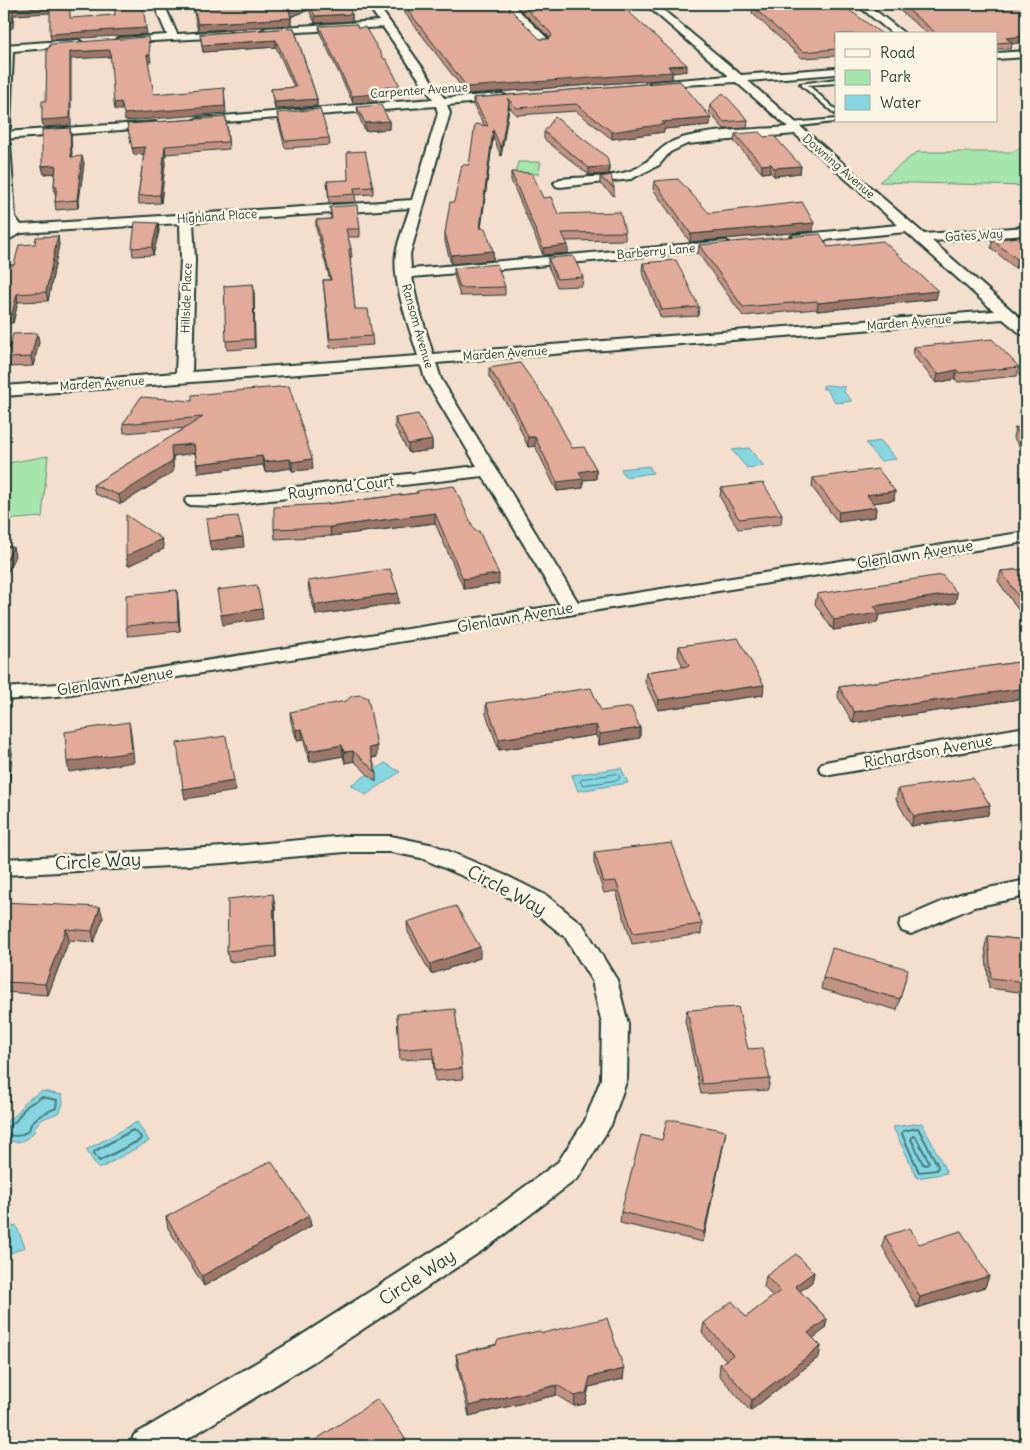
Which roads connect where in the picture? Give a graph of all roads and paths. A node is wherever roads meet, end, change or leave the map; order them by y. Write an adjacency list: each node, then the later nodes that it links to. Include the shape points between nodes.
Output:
1 (159, 4): 8 (street)
2 (372, 4): 6 (street)
3 (508, 4): 10 (street)
4 (650, 4): 16 (street, Downing Avenue)
5 (861, 4): 7 (street)
6 (386, 24): 8 (street); 20 (street)
7 (897, 32)
8 (173, 37): 9 (street)
9 (105, 42)
10 (545, 42)
11 (86, 43): 12 (street)
12 (6, 48): 25 (street)
13 (1026, 54): 14 (street)
14 (998, 56)
15 (835, 71): 16 (street)
16 (737, 79): 18 (street); 26 (street, Downing Avenue)
17 (835, 81): 21 (lane, via 803,84)
18 (644, 86)
19 (510, 97): 20 (street, Carpenter Avenue)
20 (441, 102): 22 (street, Carpenter Avenue); 31 (street, Ransom Avenue, via 444,113)
21 (835, 111)
22 (184, 122)
23 (835, 122): 26 (lane)
24 (165, 124): 27 (street)
25 (4, 127)
26 (794, 128): 29 (street, via 684,141 666,149 655,162 634,174); 33 (street, Downing Avenue)
27 (4, 136)
28 (4, 144): 30 (street)
29 (560, 183)
30 (5, 201): 34 (street, via 8,218)
31 (417, 204): 32 (street, Highland Place); 40 (street, Ransom Avenue, via 403,254)
32 (186, 218): 34 (street, Highland Place); 44 (street, Hillside Place, via 188,259)
33 (910, 228): 37 (street, Downing Avenue); 38 (street)
34 (18, 229): 36 (street)
35 (1026, 231): 37 (street, Gates Way)
36 (4, 238)
37 (921, 238): 41 (street, Downing Avenue)
38 (778, 240)
39 (738, 244): 40 (street, Barberry Lane)
40 (403, 274): 43 (street, Ransom Avenue)
41 (1007, 314): 42 (street, Downing Avenue); 43 (street, Marden Avenue)
42 (1026, 331)
43 (427, 359): 44 (street, Marden Avenue); 46 (street, Ransom Avenue, via 433,379)
44 (184, 377): 45 (street, Marden Avenue)
45 (4, 391)
46 (489, 470): 47 (street, Raymond Court); 49 (street, Ransom Avenue)
47 (194, 501)
48 (1026, 537): 49 (street, Glenlawn Avenue)
49 (572, 607): 50 (street, Glenlawn Avenue, via 58,690)
50 (4, 694)
51 (1026, 734): 52 (street, Richardson Avenue)
52 (830, 768)
53 (4, 867): 56 (street, Circle Way, via 224,855 345,844 391,844 426,851 538,902 574,931 604,980 615,1024 614,1079 598,1125 568,1170 471,1242 302,1352)
54 (1026, 888): 55 (street, via 969,900)
55 (911, 925)
56 (146, 1446)

